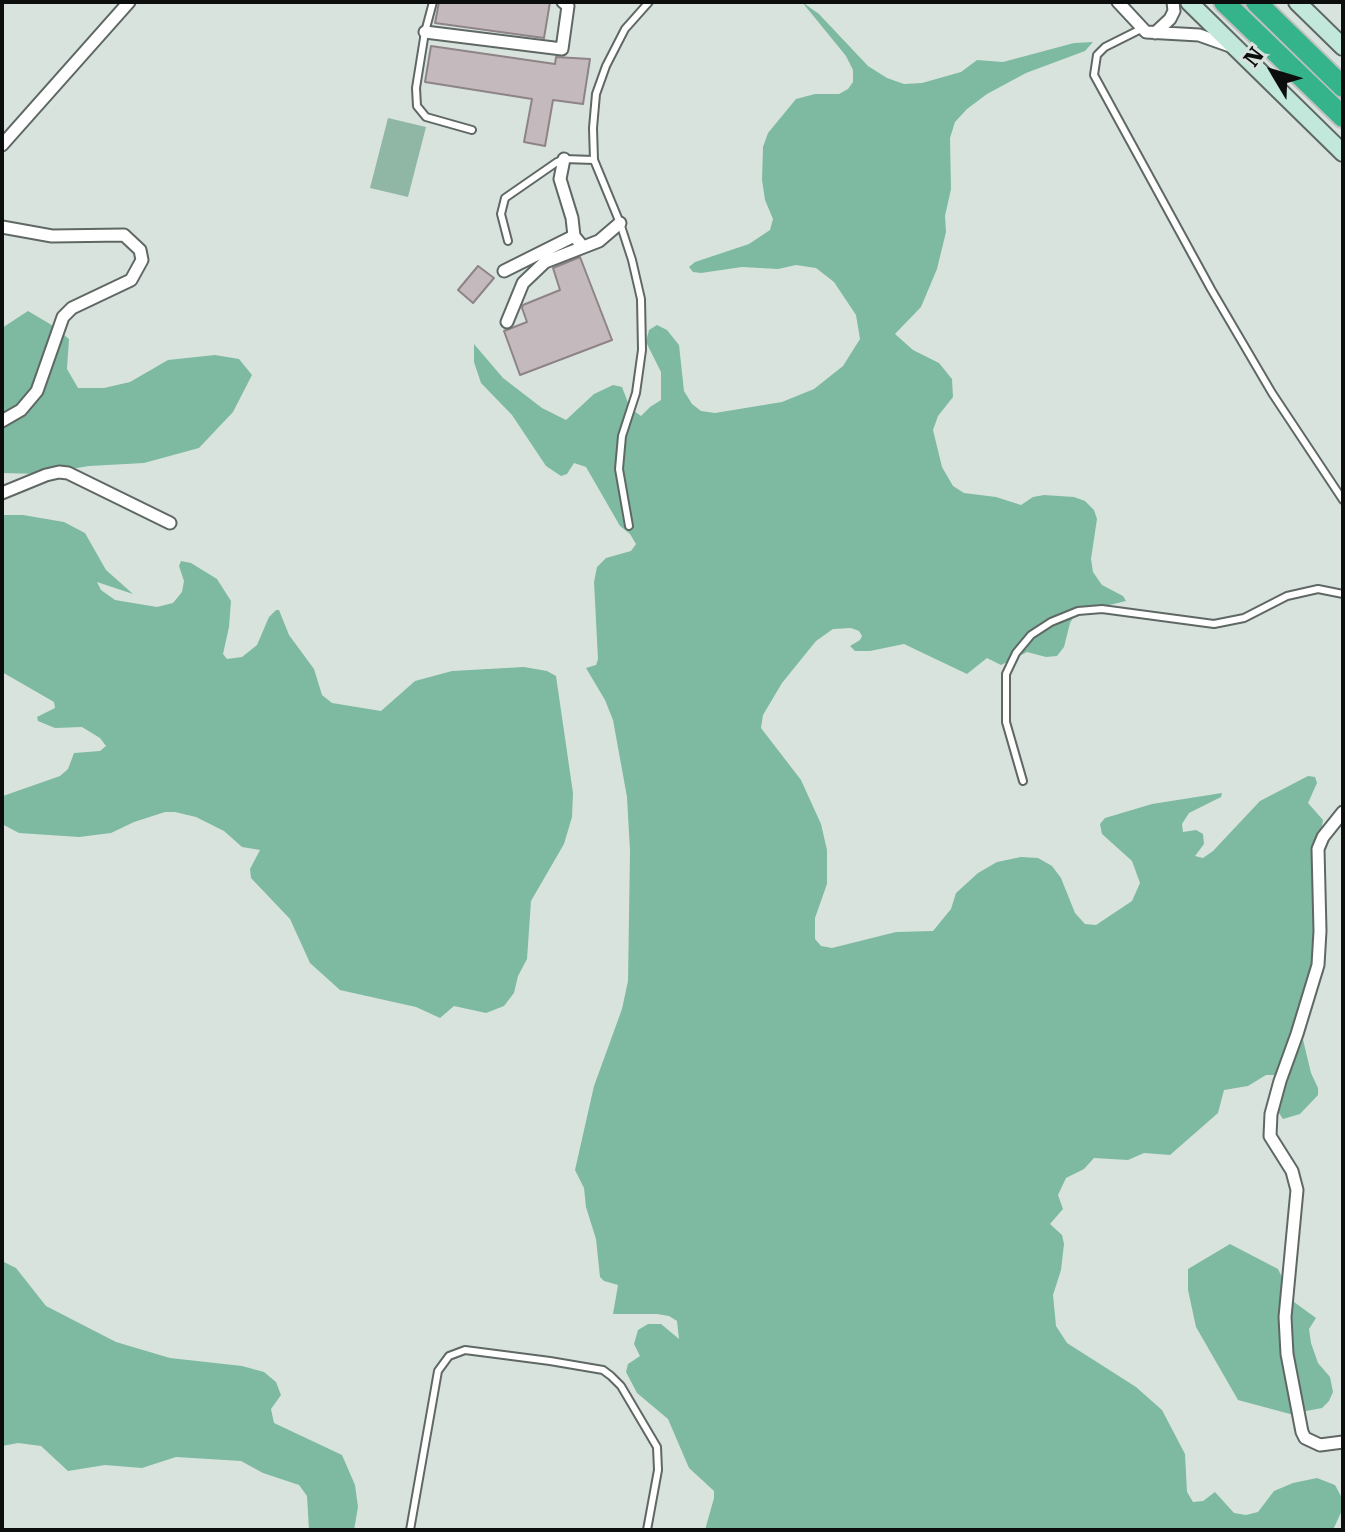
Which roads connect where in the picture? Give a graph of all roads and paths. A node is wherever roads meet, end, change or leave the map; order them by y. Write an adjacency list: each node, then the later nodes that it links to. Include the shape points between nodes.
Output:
1 (129, 2): 19 (street)
2 (433, 2): 12 (lane)
3 (563, 2): 12 (street, via 568,6 562,49)
4 (649, 2): 22 (lane, via 625,29 596,94)
5 (1118, 2): 11 (street)
6 (1173, 2): 13 (street, via 1170,19)
7 (1189, 2): 15 (street)
8 (1224, 2): 17 (highway)
9 (1256, 2): 16 (highway)
10 (1297, 2): 14 (street)
11 (1141, 29): 13 (street); 32 (lane, via 1105,47 1097,55 1094,75 1257,367)
12 (425, 32): 18 (lane, via 417,106 426,117)
13 (1155, 33): 15 (street, via 1199,35)
14 (1343, 47)
15 (1240, 50): 20 (street)
16 (1343, 87)
17 (1343, 117)
18 (472, 130)
19 (2, 145)
20 (1343, 153)
21 (564, 159): 22 (lane); 25 (street, via 560,179); 26 (lane, via 505,198 501,214)
22 (594, 160): 23 (lane)
23 (620, 223): 27 (street); 34 (lane, via 641,299 642,350 619,469)
24 (2, 227): 30 (street, via 52,236 124,235 140,250 142,260 131,280 63,317 37,391 21,410)
25 (574, 236): 27 (street); 28 (street)
26 (508, 241)
27 (583, 247): 29 (street, via 545,262 523,283)
28 (504, 271)
29 (507, 322)
30 (2, 421)
31 (2, 493): 33 (street, via 46,475 68,473)
32 (1343, 500)
33 (170, 523)
34 (629, 526)
35 (1343, 594): 36 (lane, via 1318,589 1287,596 1244,618 1214,624 1102,609 1051,622 1031,635 1006,674 1006,722)
36 (1023, 781)
37 (1343, 812): 38 (street, via 1318,849 1318,965 1280,1081 1270,1136 1292,1171 1297,1190 1285,1317 1302,1432 1320,1445)
38 (1343, 1442)
39 (410, 1530): 40 (lane, via 438,1371 449,1356 465,1350 603,1370 611,1376 657,1447)
40 (647, 1530)

